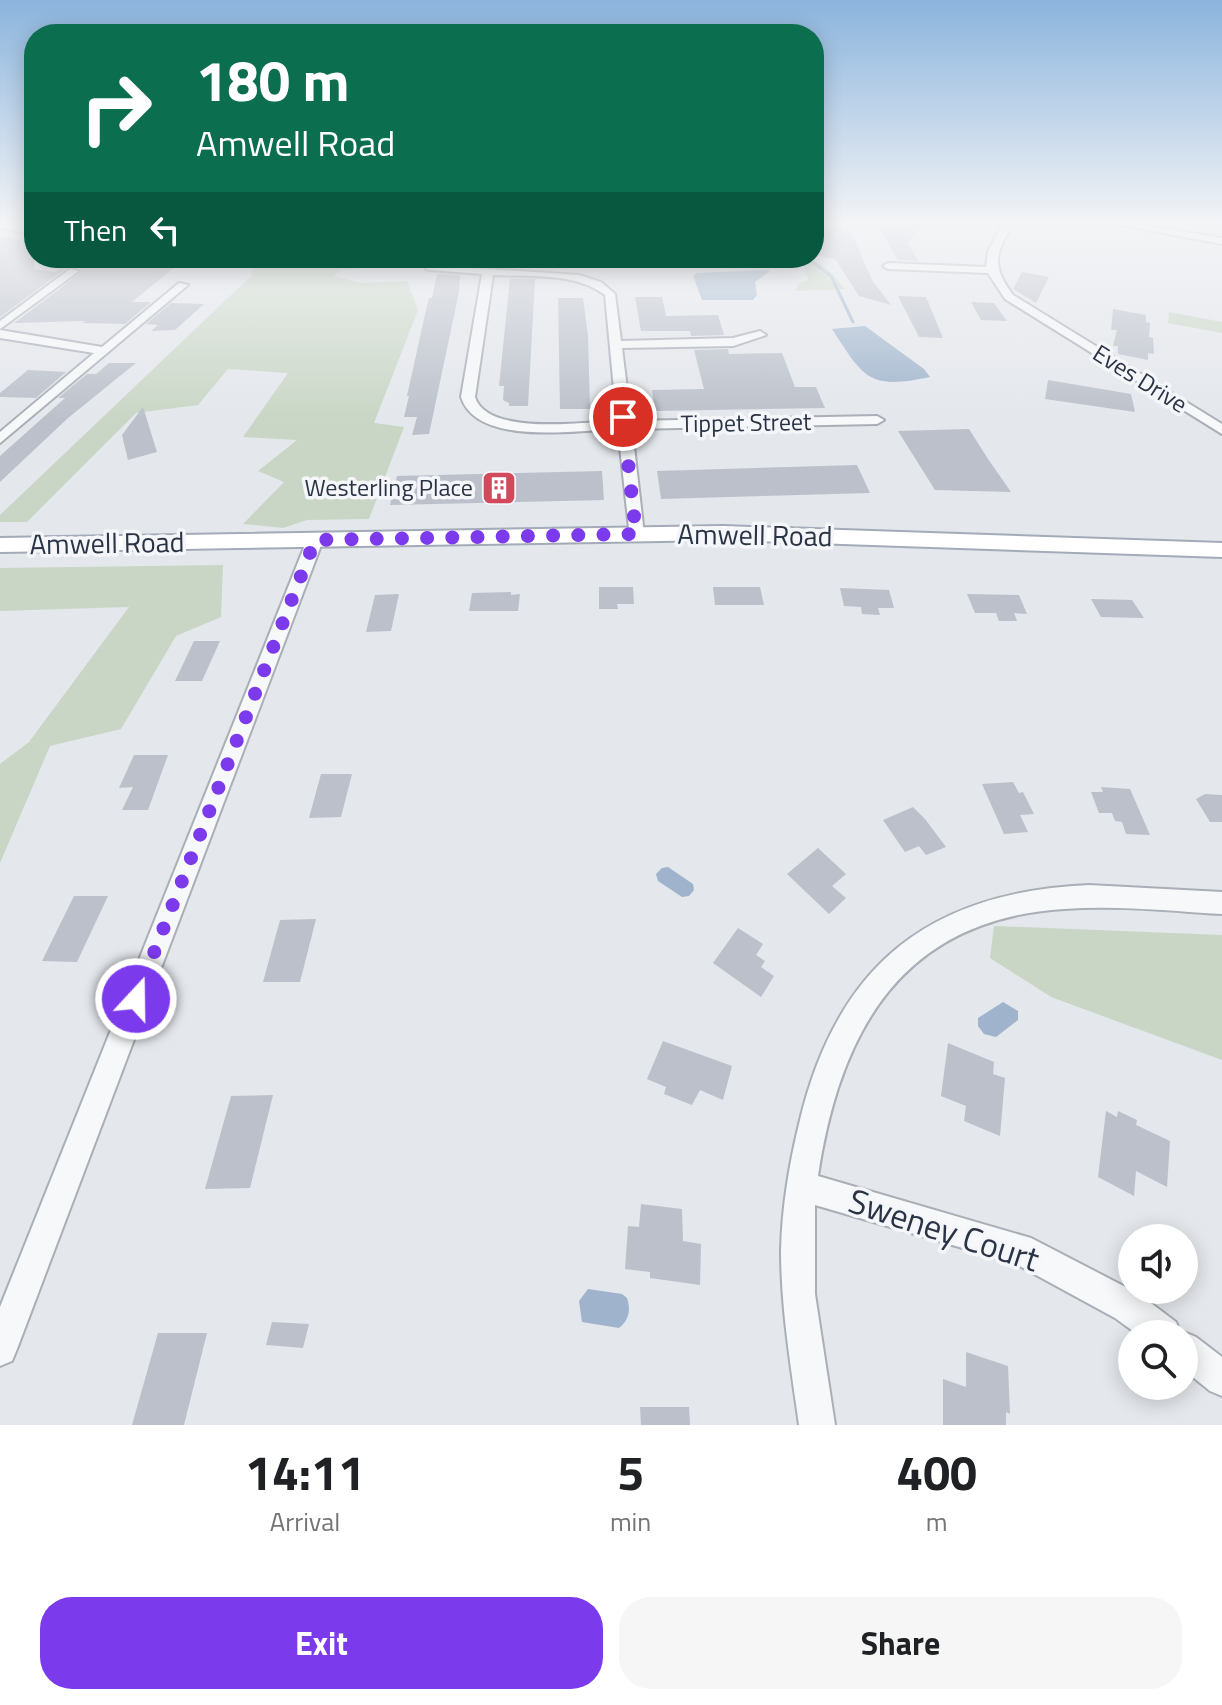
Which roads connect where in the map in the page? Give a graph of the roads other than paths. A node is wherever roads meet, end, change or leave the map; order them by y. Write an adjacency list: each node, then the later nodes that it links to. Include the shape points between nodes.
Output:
1 (52, 288): 6 (street)
2 (180, 288): 10 (street)
3 (486, 288): 12 (street, Tippet Street, via 468,397 474,411 518,427)
4 (603, 288): 9 (street, via 610,294)
5 (1002, 288): 13 (street, Eves Drive, via 1025,308)
6 (0, 326)
7 (0, 334): 10 (street)
8 (760, 335): 9 (street, via 733,342)
9 (615, 345): 12 (street)
10 (103, 351): 14 (street)
11 (877, 420): 12 (street, Tippet Street)
12 (623, 425): 15 (street)
13 (1222, 430)
14 (0, 439)
15 (636, 534): 16 (main road, Amwell Road); 18 (main road, Amwell Road, via 808,534)
16 (315, 540): 17 (main road, Amwell Road); 22 (street)
17 (0, 545)
18 (1222, 550)
19 (1222, 903): 20 (street, via 1051,898 972,915 940,931 873,986 850,1018 817,1098)
20 (802, 1186): 21 (street, Sweney Court, via 1020,1249); 25 (street, via 797,1252)
21 (1146, 1320)
22 (0, 1349)
23 (1198, 1360): 24 (street)
24 (1222, 1379)
25 (817, 1425)

